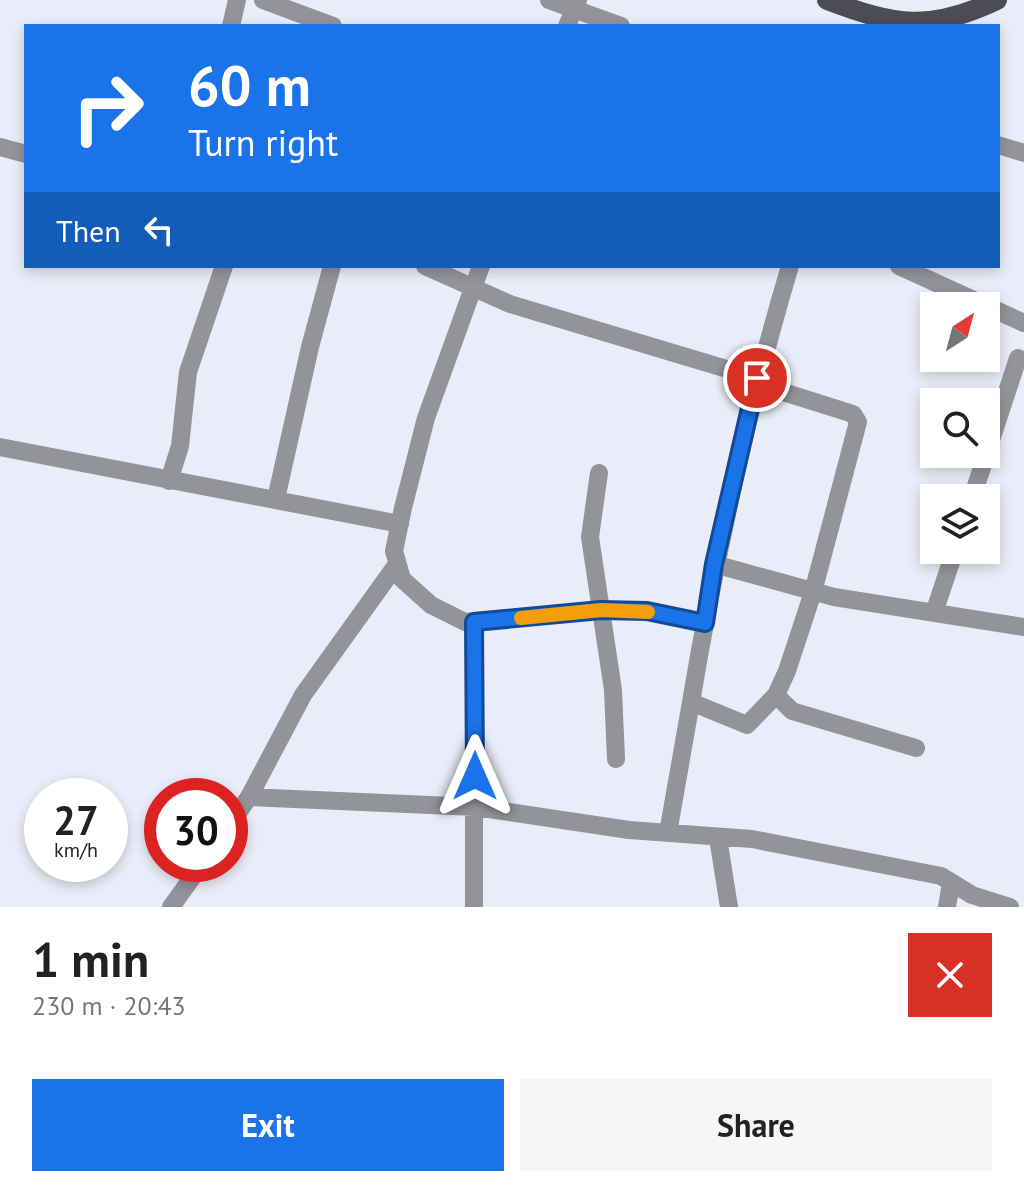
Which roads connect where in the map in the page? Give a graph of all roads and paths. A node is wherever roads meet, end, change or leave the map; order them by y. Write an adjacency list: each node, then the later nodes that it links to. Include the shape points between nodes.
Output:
1 (237, 0): 8 (street)
2 (263, 0): 9 (street)
3 (549, 0): 6 (street)
4 (827, 0): 7 (main road)
5 (997, 0): 7 (main road, via 962,16)
6 (573, 12): 10 (street)
7 (871, 22)
8 (231, 24)
9 (328, 24)
10 (614, 24)
11 (1000, 146): 14 (street)
12 (0, 147): 13 (street)
13 (24, 153)
14 (1024, 153)
15 (223, 268): 27 (street, via 188,372 180,446)
16 (331, 268): 29 (street)
17 (429, 268): 21 (street)
18 (480, 268): 21 (street)
19 (789, 268): 24 (street)
20 (903, 268): 22 (street)
21 (473, 290): 24 (street); 30 (street, via 426,418)
22 (1024, 323)
23 (1018, 358): 28 (street)
24 (756, 380): 32 (street); 34 (street, via 853,414 858,422)
25 (0, 447): 27 (street)
26 (599, 473): 35 (street, via 590,537)
27 (169, 481): 29 (street)
28 (977, 484)
29 (276, 499): 30 (street)
30 (400, 524): 31 (street)
31 (397, 564): 37 (street, via 402,579 431,605); 44 (street, via 303,695)
32 (714, 564): 34 (street); 38 (street)
33 (950, 564): 36 (street)
34 (813, 592): 36 (street); 40 (street)
35 (601, 610): 37 (street); 38 (street, via 647,611); 43 (street)
36 (934, 613): 39 (street)
37 (474, 622): 45 (street)
38 (705, 623): 41 (street)
39 (1024, 627)
40 (776, 695): 41 (street, via 747,725); 42 (street, via 792,711)
41 (691, 702): 46 (street)
42 (916, 748)
43 (616, 759)
44 (249, 797): 45 (street)
45 (475, 807): 46 (street); 51 (street)
46 (668, 833): 47 (street)
47 (718, 838): 49 (street, via 752,839 941,876); 52 (street)
48 (189, 882): 50 (street)
49 (951, 883): 53 (street); 54 (street)
50 (171, 907)
51 (474, 907)
52 (729, 907)
53 (947, 907)
54 (1010, 907)

